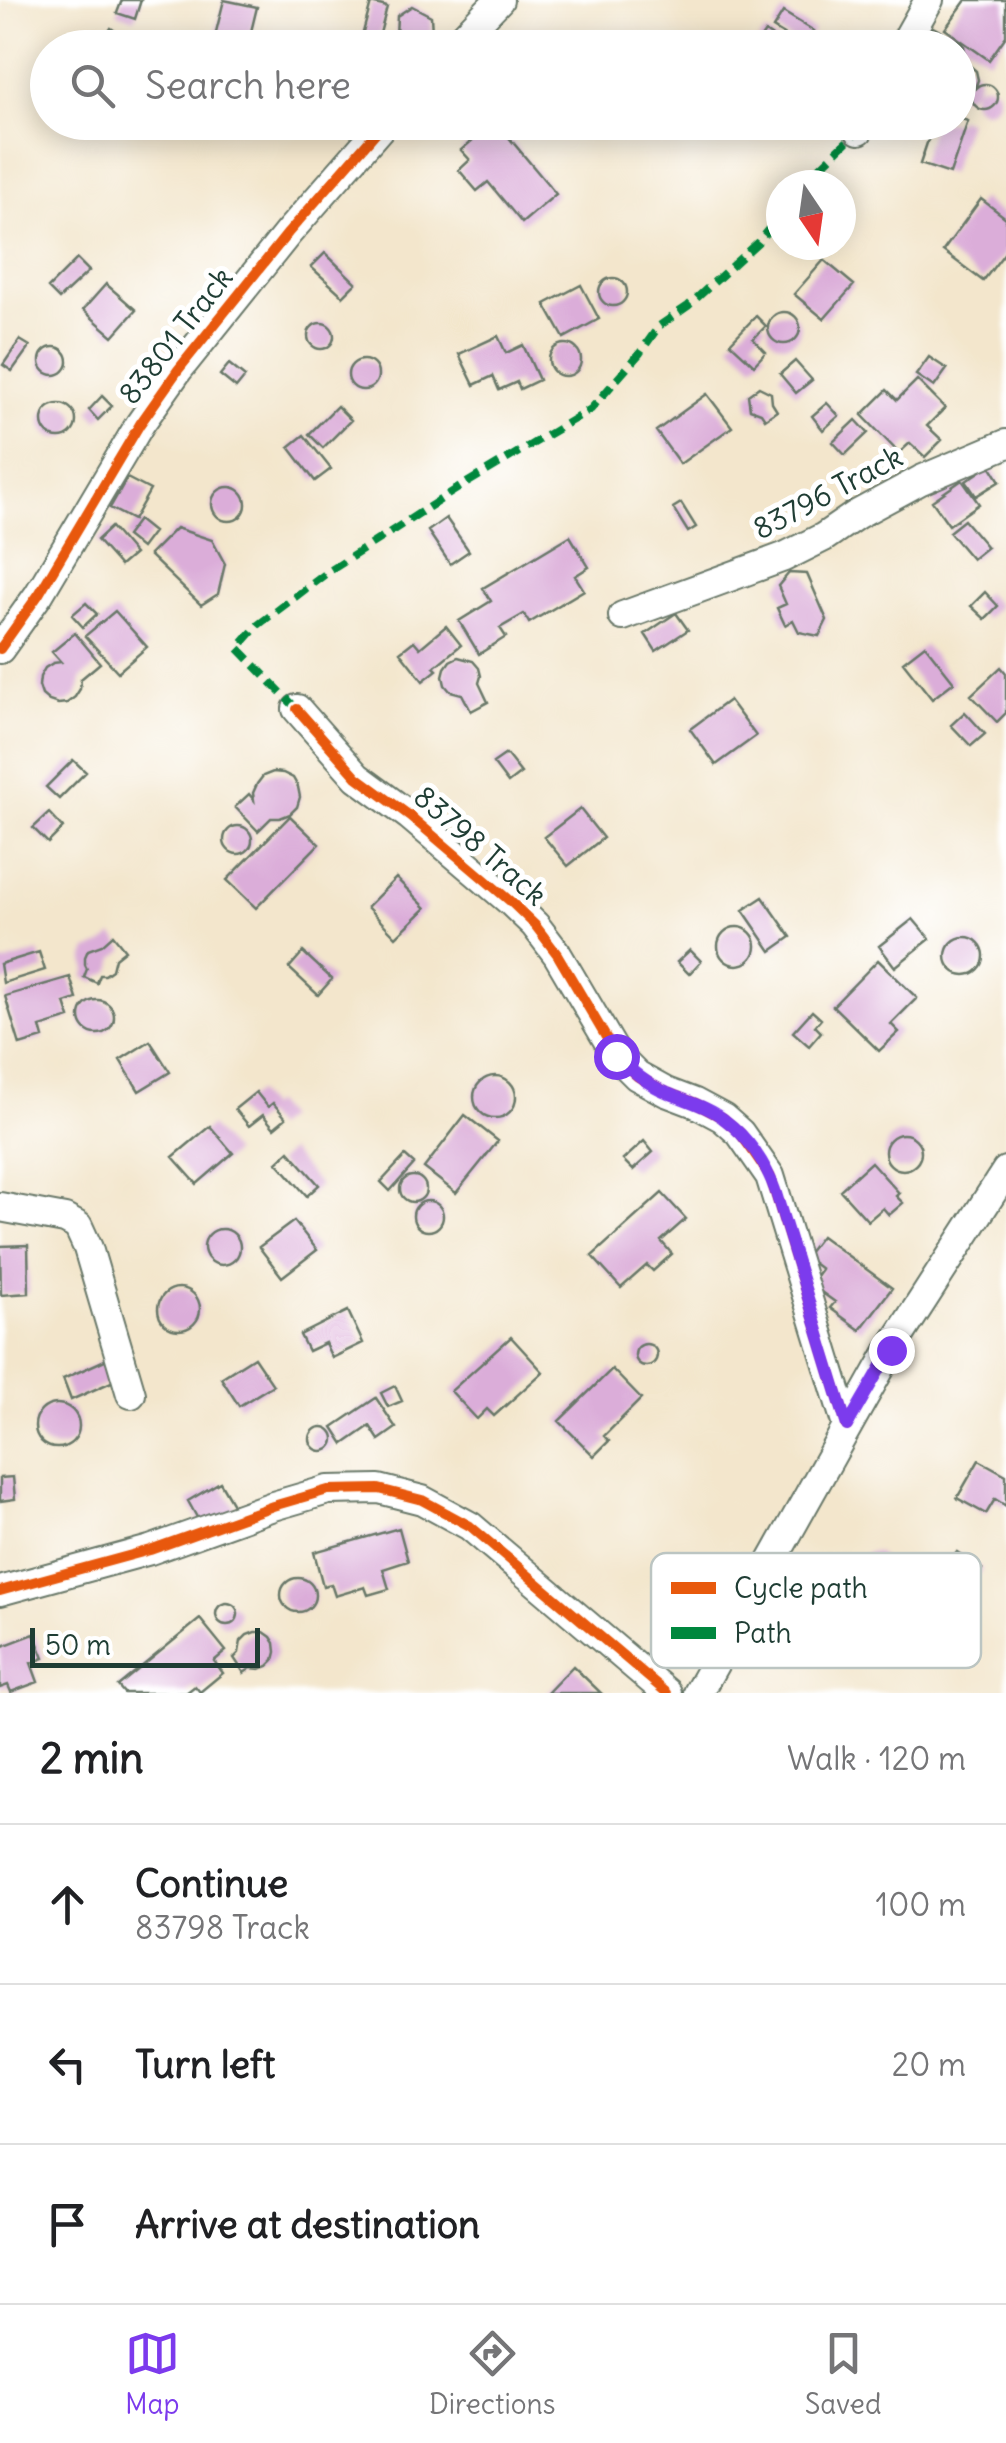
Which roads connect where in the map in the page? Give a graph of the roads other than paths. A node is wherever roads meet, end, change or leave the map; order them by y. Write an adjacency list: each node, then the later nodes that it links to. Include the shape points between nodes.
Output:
1 (499, 0): 3 (street)
2 (929, 0): 4 (street)
3 (470, 30)
4 (912, 30)
5 (369, 140): 8 (street, 83801 Track, via 178,370)
6 (1006, 444): 7 (street, 83796 Track, via 921,480 784,557)
7 (624, 616)
8 (0, 649)
9 (297, 709): 13 (street, 83798 Track, via 357,777 535,925 616,1056 637,1076 740,1133 770,1176)
10 (1006, 1172): 13 (street)
11 (0, 1207): 12 (street, via 78,1226)
12 (132, 1394)
13 (847, 1426): 14 (street)
14 (776, 1553)
15 (0, 1591): 17 (street, via 328,1490 379,1489 422,1500 470,1526)
16 (712, 1668): 18 (street)
17 (667, 1693)
18 (698, 1693)

